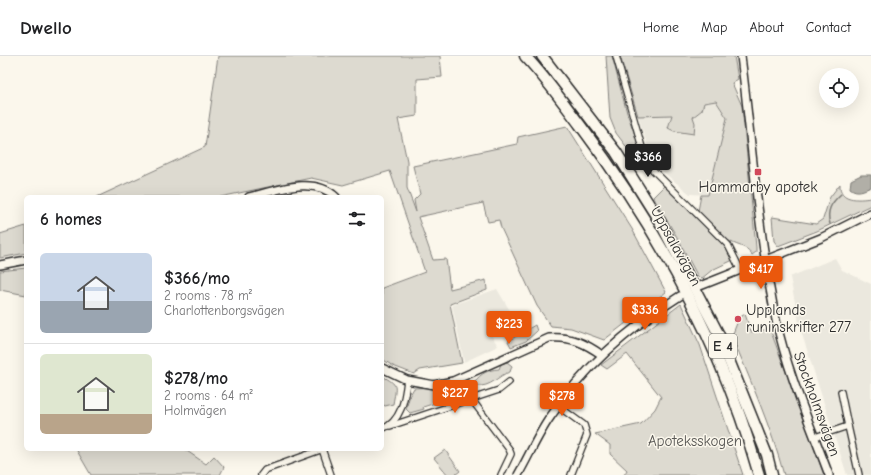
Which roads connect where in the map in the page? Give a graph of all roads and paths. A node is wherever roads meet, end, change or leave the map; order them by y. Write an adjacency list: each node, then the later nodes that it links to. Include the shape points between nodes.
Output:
1 (525, 56): 32 (highway, Uppsalavägen / E 4, via 539,70 605,159 652,230 677,275 723,372)
2 (542, 56): 33 (highway, Uppsalavägen / E 4, via 616,152 660,222 718,333 767,455)
3 (616, 56): 11 (street, via 643,151 652,169 728,245)
4 (741, 56): 9 (street, Stockholmsvägen)
5 (259, 195): 6 (street, via 312,186)
6 (333, 195)
7 (871, 213): 9 (street, via 821,238)
8 (24, 260): 10 (street)
9 (765, 260): 11 (street); 24 (street, Stockholmsvägen, via 776,321 791,374)
10 (0, 265)
11 (740, 269): 12 (street)
12 (700, 286)
13 (680, 296): 14 (street, via 638,324)
14 (602, 355): 16 (street, via 571,339 549,338 452,381 434,385); 20 (street)
15 (384, 369): 16 (street)
16 (408, 380): 21 (street, via 400,413)
17 (509, 382): 19 (street, via 499,390)
18 (841, 392): 22 (street)
19 (472, 400): 21 (street); 29 (street, via 511,454)
20 (558, 406): 30 (street); 31 (street, via 584,425 586,430 586,440)
21 (390, 426): 23 (street)
22 (848, 426): 24 (street); 35 (street)
23 (384, 428)
24 (815, 437): 34 (street, Stockholmsvägen)
25 (317, 451): 27 (street, via 265,470)
26 (323, 451): 28 (street)
27 (261, 475)
28 (331, 475)
29 (501, 475)
30 (518, 475)
31 (571, 475)
32 (759, 475)
33 (772, 475)
34 (829, 475)
35 (859, 475)

